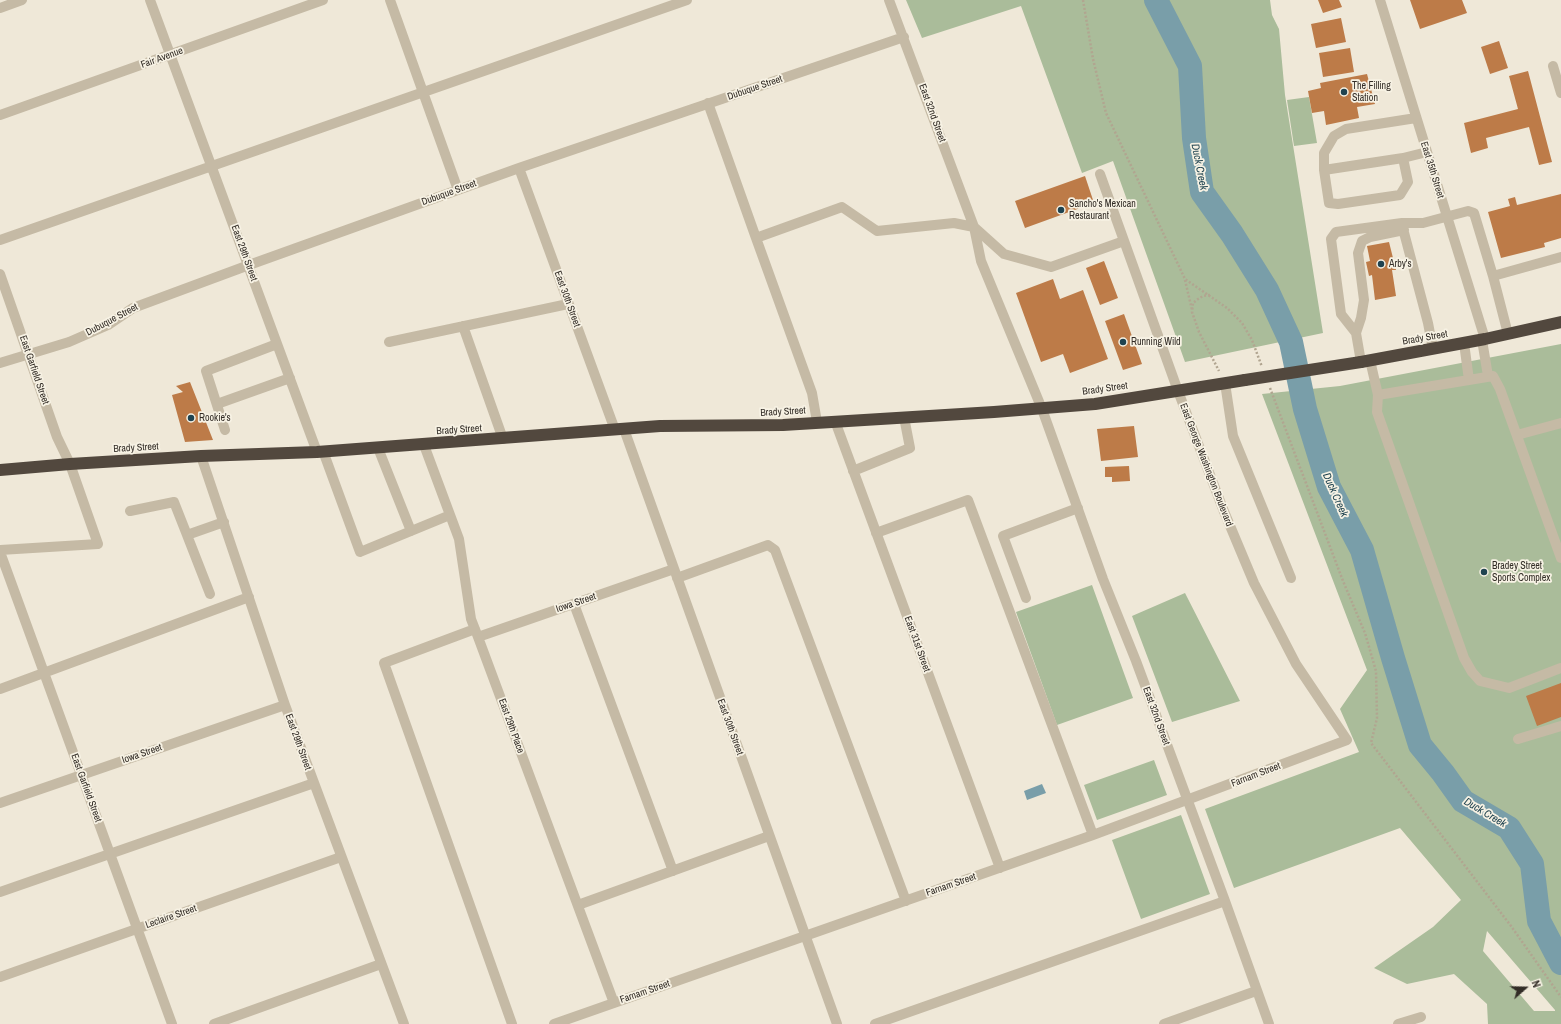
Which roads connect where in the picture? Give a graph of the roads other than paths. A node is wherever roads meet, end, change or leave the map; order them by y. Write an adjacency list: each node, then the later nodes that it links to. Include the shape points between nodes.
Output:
1 (22, 0): 8 (street)
2 (150, 0): 10 (street, East 29th Street)
3 (324, 0): 10 (street, Fair Avenue)
4 (390, 0): 12 (street)
5 (687, 0): 12 (street)
6 (889, 0): 9 (street, East 32nd Street)
7 (1380, 0): 16 (street, East 35th Street)
8 (0, 8)
9 (904, 38): 14 (street, Dubuque Street); 26 (street, East 32nd Street)
10 (170, 55): 15 (street, Fair Avenue); 19 (street, East 29th Street)
11 (1553, 66): 13 (street)
12 (423, 92): 19 (street); 23 (street)
13 (1561, 93)
14 (708, 103): 20 (street, Dubuque Street); 27 (street)
15 (0, 116)
16 (1416, 118): 17 (street, East 35th Street); 21 (street, via 1346,129 1334,136 1324,153)
17 (1427, 152): 18 (street); 24 (street, East 35th Street)
18 (1403, 158): 21 (street); 21 (street, via 1408,182 1400,195 1338,204 1329,203)
19 (211, 166): 28 (street); 31 (street, East 29th Street)
20 (519, 168): 23 (street, Dubuque Street); 34 (street, East 30th Street)
21 (1324, 170)
22 (1100, 174): 29 (street, East George Washington Boulevard)
23 (458, 190): 31 (street, Dubuque Street)
24 (1447, 216): 25 (street); 33 (street, via 1468,211 1474,213); 39 (street, East 35th Street)
25 (1403, 226): 37 (street, via 1362,241 1358,253 1364,300); 37 (street, via 1336,232 1331,239 1341,314); 43 (street, via 1428,323)
26 (974, 227): 27 (street, via 954,223 877,231 842,208); 29 (street, via 1004,254 1051,267); 54 (street, East 32nd Street, via 981,261)
27 (756, 238): 57 (street, via 812,393)
28 (0, 240)
29 (1124, 241): 51 (street, East George Washington Boulevard)
30 (1561, 257): 33 (street)
31 (249, 265): 42 (street, East 29th Street); 44 (street, Dubuque Street, via 133,308 108,325 69,342)
32 (0, 274): 44 (street, East Garfield Street)
33 (1493, 276): 38 (street)
34 (568, 304): 36 (street); 60 (street, East 30th Street)
35 (1561, 322): 38 (highway, Brady Street)
36 (463, 326): 40 (street); 62 (street)
37 (1356, 333): 45 (street)
38 (1508, 334): 39 (highway, Brady Street)
39 (1483, 340): 41 (highway, Brady Street); 47 (street, East 35th Street)
40 (388, 342)
41 (1464, 343): 43 (highway, Brady Street); 49 (street)
42 (277, 344): 48 (street, East 29th Street); 53 (street, via 206,370)
43 (1432, 349): 45 (highway, Brady Street)
44 (28, 354): 46 (street, Dubuque Street); 67 (street, East Garfield Street, via 57,437)
45 (1366, 361): 50 (highway, Brady Street, bridge); 52 (street)
46 (0, 363)
47 (1488, 376): 49 (street); 61 (street, via 1493,376 1500,389)
48 (290, 378): 53 (street); 65 (street, East 29th Street)
49 (1469, 380): 52 (street)
50 (1225, 383): 51 (highway, Brady Street); 81 (street, via 1233,436)
51 (1178, 391): 54 (highway, Brady Street); 93 (street, East George Washington Boulevard, via 1254,583 1296,664)
52 (1378, 395): 87 (street, via 1377,412 1464,658 1472,672 1480,681 1509,688)
53 (217, 404): 59 (street)
54 (1042, 409): 55 (highway, Brady Street); 70 (street, East 32nd Street)
55 (904, 417): 56 (highway, Brady Street); 69 (street, via 910,448)
56 (835, 421): 57 (highway, Brady Street); 69 (street, East 31st Street)
57 (817, 422): 60 (highway, Brady Street, via 783,425 660,426)
58 (1561, 422): 61 (street)
59 (225, 430)
60 (619, 430): 62 (highway, Brady Street); 80 (street, East 30th Street)
61 (1517, 436): 78 (street)
62 (503, 439): 63 (highway, Brady Street)
63 (424, 445): 64 (highway, Brady Street); 72 (street, East 29th Place)
64 (378, 448): 65 (highway, Brady Street); 74 (street)
65 (320, 452): 66 (highway, Brady Street); 74 (street, East 29th Street, via 360,552)
66 (202, 456): 67 (highway, Brady Street); 73 (street, East 29th Street)
67 (70, 464): 68 (highway, Brady Street); 77 (street, East Garfield Street, via 98,544)
68 (0, 470)
69 (854, 471): 75 (street, East 31st Street)
70 (1078, 508): 84 (street, via 1003,536); 96 (street, East 32nd Street)
71 (130, 511): 76 (street, via 174,502)
72 (450, 515): 74 (street); 86 (street, East 29th Place, via 459,539)
73 (224, 522): 76 (street); 83 (street, East 29th Street)
74 (411, 531)
75 (876, 533): 98 (street, via 968,500); 102 (street, East 31st Street)
76 (187, 535): 82 (street)
77 (0, 551): 79 (street, East Garfield Street)
78 (1561, 558)
79 (4, 572): 88 (street, East Garfield Street)
80 (676, 573): 85 (street, Iowa Street); 99 (street, East 30th Street); 105 (street, Iowa Street, via 768,545 775,550)
81 (1291, 578)
82 (210, 594)
83 (249, 597): 88 (street); 90 (street, East 29th Street)
84 (1026, 598)
85 (574, 604): 86 (street, Iowa Street); 103 (street)
86 (476, 633): 107 (street, East 29th Place); 118 (street, Iowa Street, via 384,663)
87 (1561, 668)
88 (44, 674): 89 (street); 94 (street, East Garfield Street)
89 (0, 689)
90 (285, 706): 94 (street, Iowa Street); 95 (street, East 29th Street)
91 (1561, 726): 92 (street)
92 (1518, 739)
93 (1347, 740): 96 (street, Farnam Street)
94 (81, 775): 97 (street, Iowa Street); 100 (street, East Garfield Street)
95 (314, 783): 100 (street); 101 (street, East 29th Street)
96 (1188, 801): 98 (street, Farnam Street); 106 (street, East 32nd Street)
97 (0, 803)
98 (1094, 835): 102 (street, Farnam Street)
99 (769, 836): 103 (street); 109 (street, East 30th Street)
100 (110, 853): 104 (street); 108 (street, East Garfield Street)
101 (341, 857): 108 (street, Leclaire Street); 110 (street, East 29th Street)
102 (1000, 868): 105 (street, Farnam Street)
103 (673, 871): 107 (street)
104 (0, 892)
105 (906, 901): 109 (street, Farnam Street)
106 (1225, 901): 112 (street, East 32nd Street); 121 (street)
107 (578, 905): 113 (street, East 29th Place)
108 (138, 929): 111 (street, Leclaire Street); 115 (street, East Garfield Street)
109 (804, 936): 113 (street, Farnam Street); 120 (street, East 30th Street)
110 (381, 964): 116 (street); 117 (street, East 29th Street)
111 (0, 977)
112 (1256, 991): 122 (street); 123 (street, East 32nd Street)
113 (614, 1003): 119 (street, Farnam Street)
114 (1420, 1017): 124 (street)
115 (172, 1024)
116 (214, 1024)
117 (404, 1024)
118 (512, 1024)
119 (554, 1024)
120 (837, 1024)
121 (875, 1024)
122 (1164, 1024)
123 (1269, 1024)
124 (1398, 1024)

